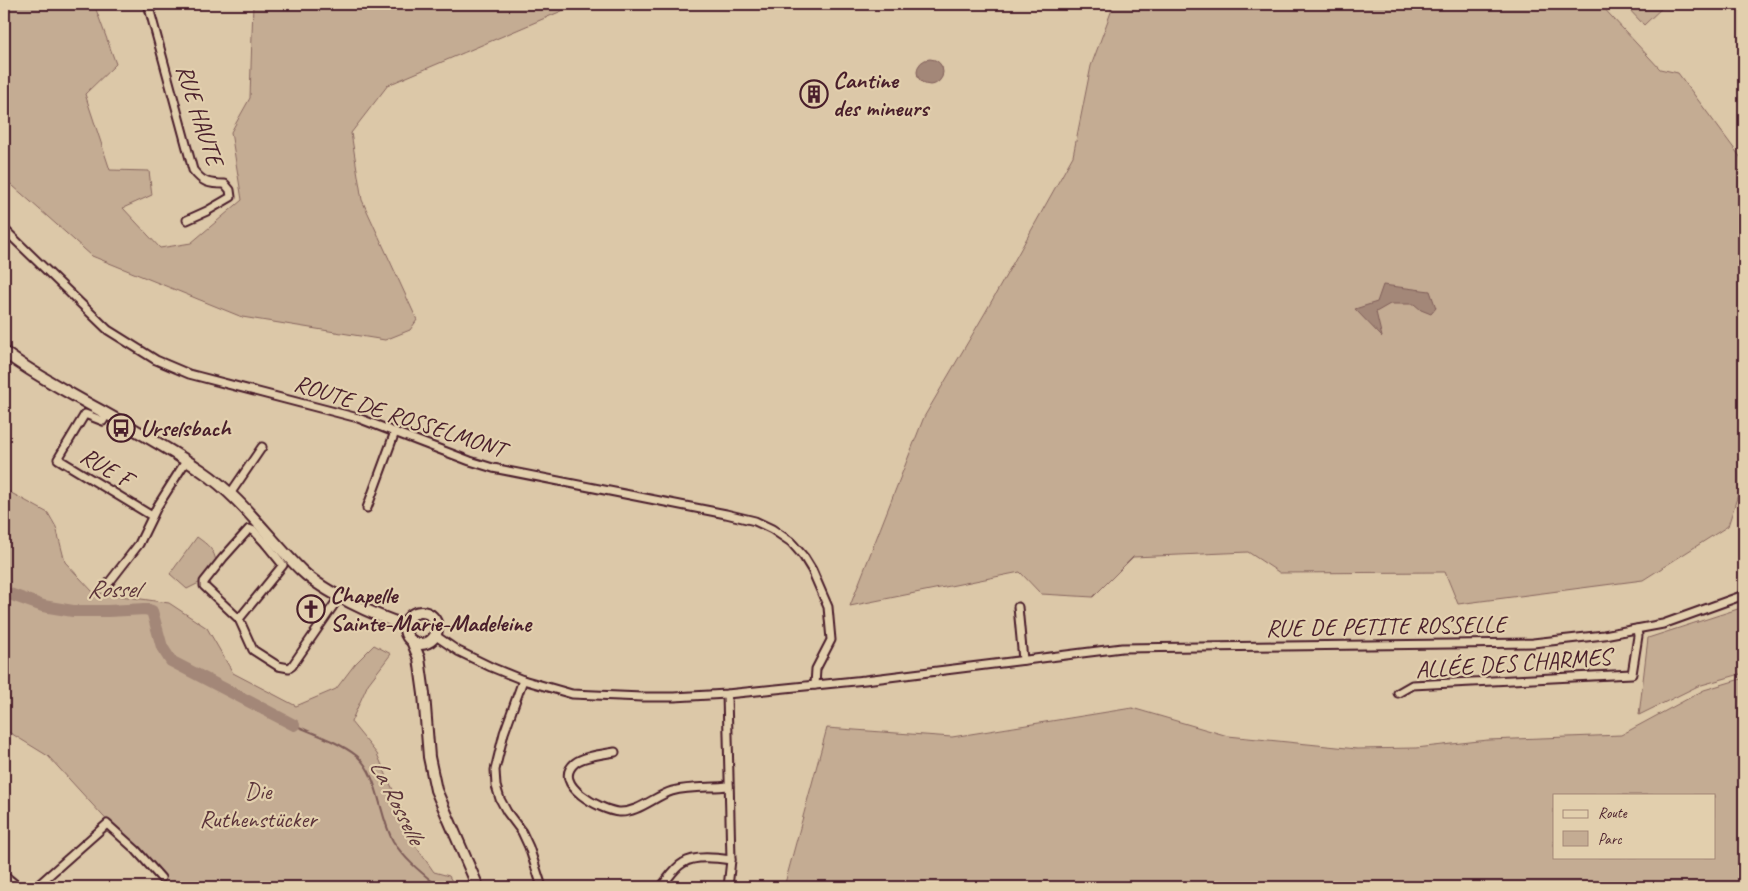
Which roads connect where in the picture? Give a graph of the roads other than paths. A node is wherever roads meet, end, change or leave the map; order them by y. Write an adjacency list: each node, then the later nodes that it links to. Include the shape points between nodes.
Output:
1 (148, 4): 2 (street, RUE HAUTE, via 193,170 201,180 225,184 230,190 231,197)
2 (187, 220)
3 (4, 229): 6 (street, ROUTE DE ROSSELMONT, via 108,330 156,360 190,374 358,418)
4 (4, 352): 5 (main road)
5 (107, 414): 8 (main road); 11 (street, RUE F, via 103,421 85,414 58,459)
6 (395, 432): 10 (street); 26 (street, ROUTE DE ROSSELMONT, via 493,468 726,514 772,529 804,556 828,607 831,640 816,669)
7 (262, 447): 9 (street)
8 (186, 461): 9 (main road); 11 (street)
9 (230, 494): 12 (main road)
10 (367, 508)
11 (152, 516): 13 (street, via 139,544)
12 (269, 541): 15 (main road, via 317,583); 17 (street, via 284,565); 17 (street, via 249,529 204,582 204,586)
13 (108, 584)
14 (1744, 595): 19 (street, RUE DE PETITE ROSSELLE, via 1682,618)
15 (340, 596): 17 (street, via 289,668 278,666 253,650); 18 (main road)
16 (1018, 607): 24 (street)
17 (239, 619)
18 (405, 625): 20 (main road, via 418,612 430,614 437,624); 21 (main road)
19 (1637, 629): 24 (street, RUE DE PETITE ROSSELLE, via 1533,643 1147,647 1103,649); 27 (street, ALLÉE DES CHARMES, via 1632,674 1412,685)
20 (436, 636): 22 (main road); 25 (street, RUE DE PETITE ROSSELLE, via 466,655)
21 (412, 641): 22 (main road); 23 (main road)
22 (425, 644): 23 (main road)
23 (418, 658): 36 (main road, via 434,781)
24 (1023, 660): 26 (street, RUE DE PETITE ROSSELLE)
25 (523, 680): 28 (street, RUE DE PETITE ROSSELLE, via 572,694 642,697); 37 (street, via 504,733 495,770 496,786 507,812 529,847)
26 (815, 686): 28 (street, RUE DE PETITE ROSSELLE)
27 (1398, 693)
28 (726, 694): 30 (street)
29 (615, 752): 30 (street, via 582,759 574,763 569,772 569,781 577,792 607,810 628,811 658,796 684,789)
30 (729, 786): 31 (street)
31 (731, 860): 38 (street, via 694,858 683,862); 39 (street)
32 (4, 878): 34 (main road)
33 (162, 878): 35 (street, via 107,824)
34 (16, 887)
35 (36, 887)
36 (478, 887)
37 (542, 887)
38 (661, 887)
39 (728, 887)

